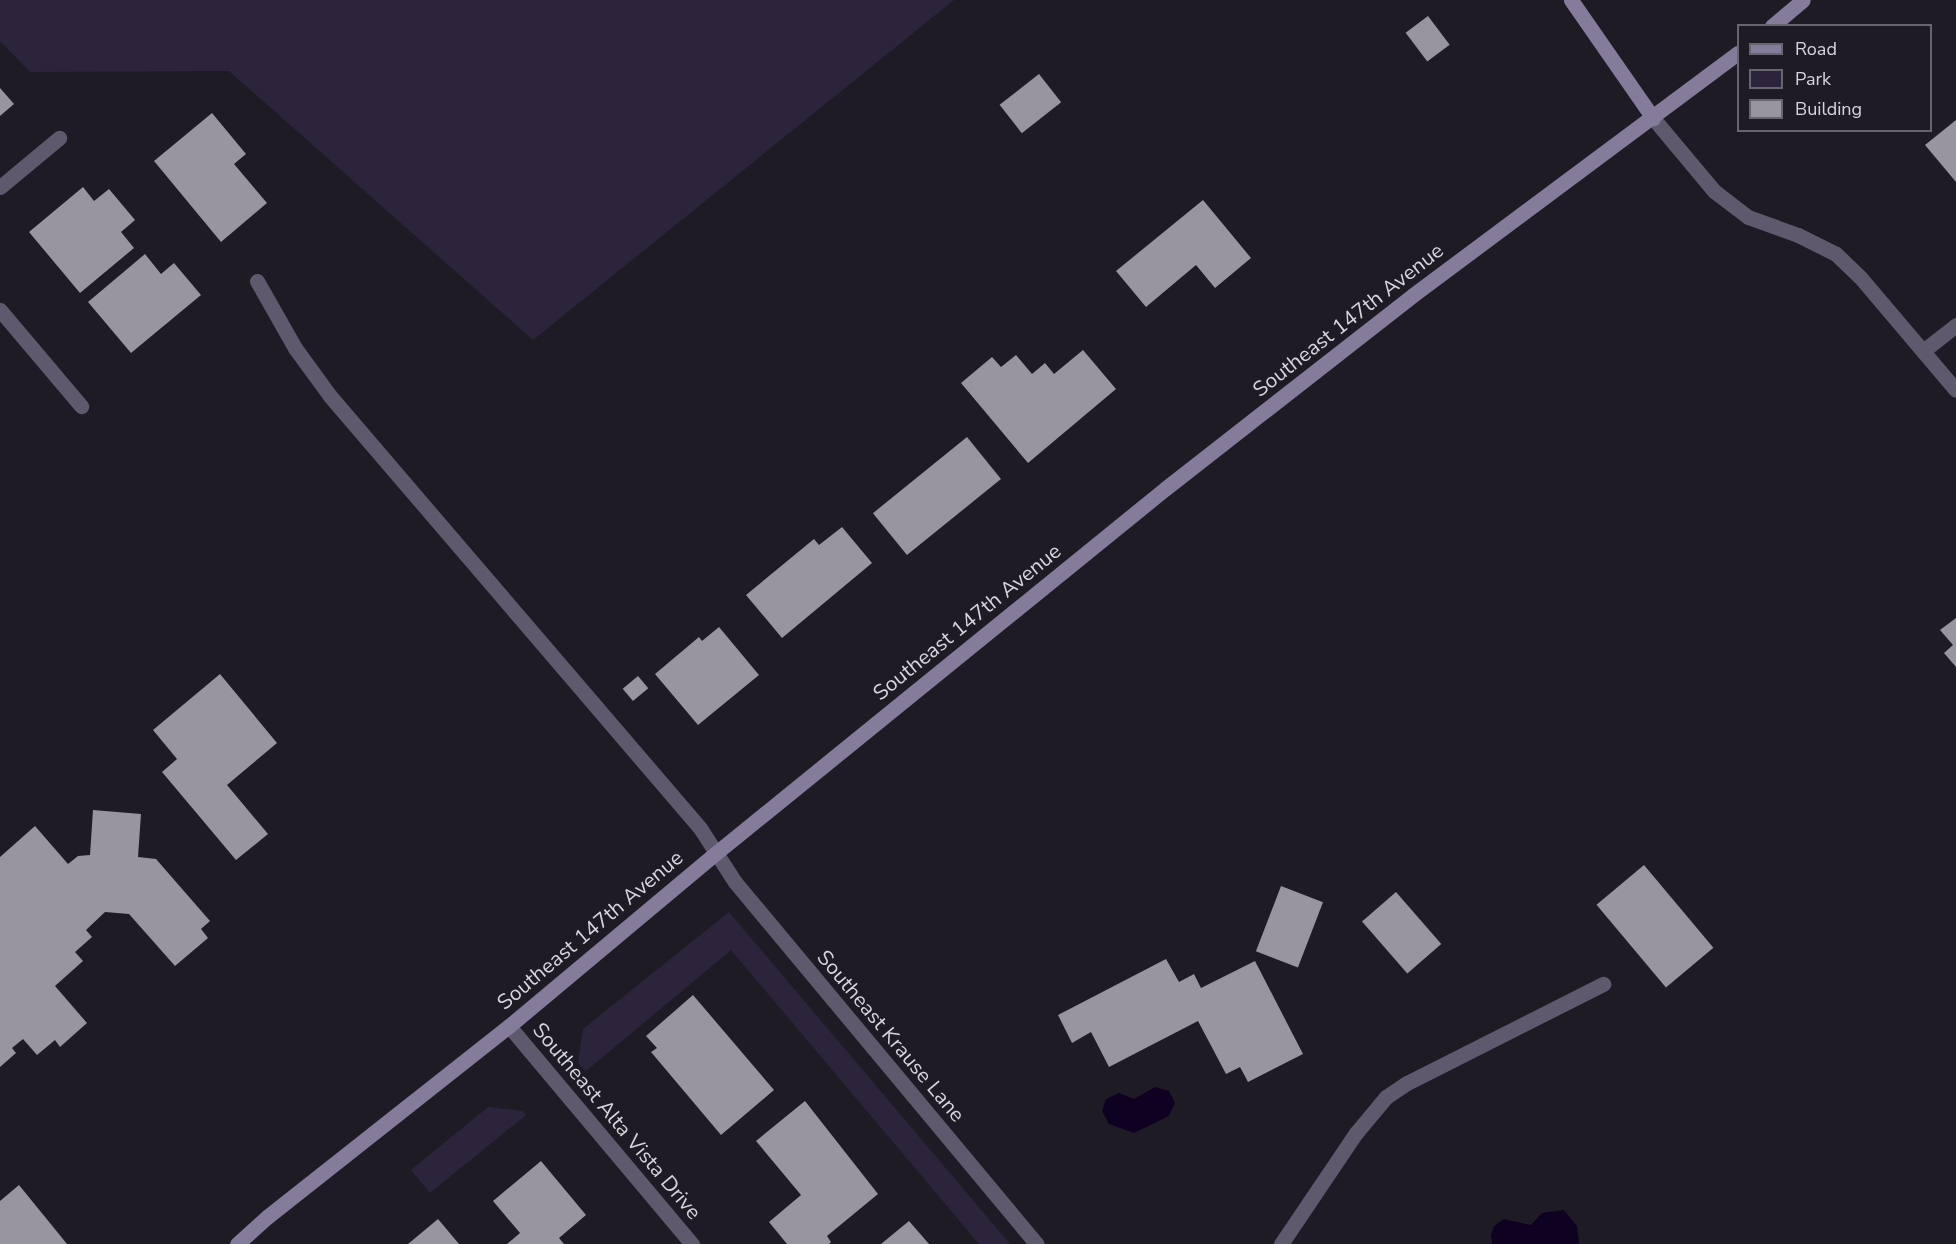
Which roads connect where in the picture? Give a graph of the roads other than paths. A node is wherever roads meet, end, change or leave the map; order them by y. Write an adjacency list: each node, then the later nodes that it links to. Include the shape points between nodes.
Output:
1 (1571, 0): 5 (main road)
2 (1803, 0): 3 (main road)
3 (1774, 24)
4 (1737, 54): 5 (main road, Southeast 147th Avenue)
5 (1653, 118): 11 (street, via 1714,191 1748,217 1836,254); 14 (main road, Southeast 147th Avenue, via 1413,295 1166,488)
6 (59, 138): 7 (street)
7 (0, 187)
8 (257, 281): 14 (street, Southeast Krause Lane, via 295,348 330,396 700,828)
9 (0, 310): 13 (street)
10 (1956, 325): 11 (street)
11 (1923, 351): 12 (street)
12 (1956, 390)
13 (81, 406)
14 (716, 853): 16 (main road, Southeast 147th Avenue); 19 (street, Southeast Krause Lane, via 735,882)
15 (1603, 984): 20 (street, via 1386,1097 1356,1133)
16 (509, 1026): 17 (main road, Southeast 147th Avenue); 18 (street, Southeast Alta Vista Drive)
17 (237, 1244)
18 (692, 1244)
19 (1037, 1244)
20 (1281, 1244)

